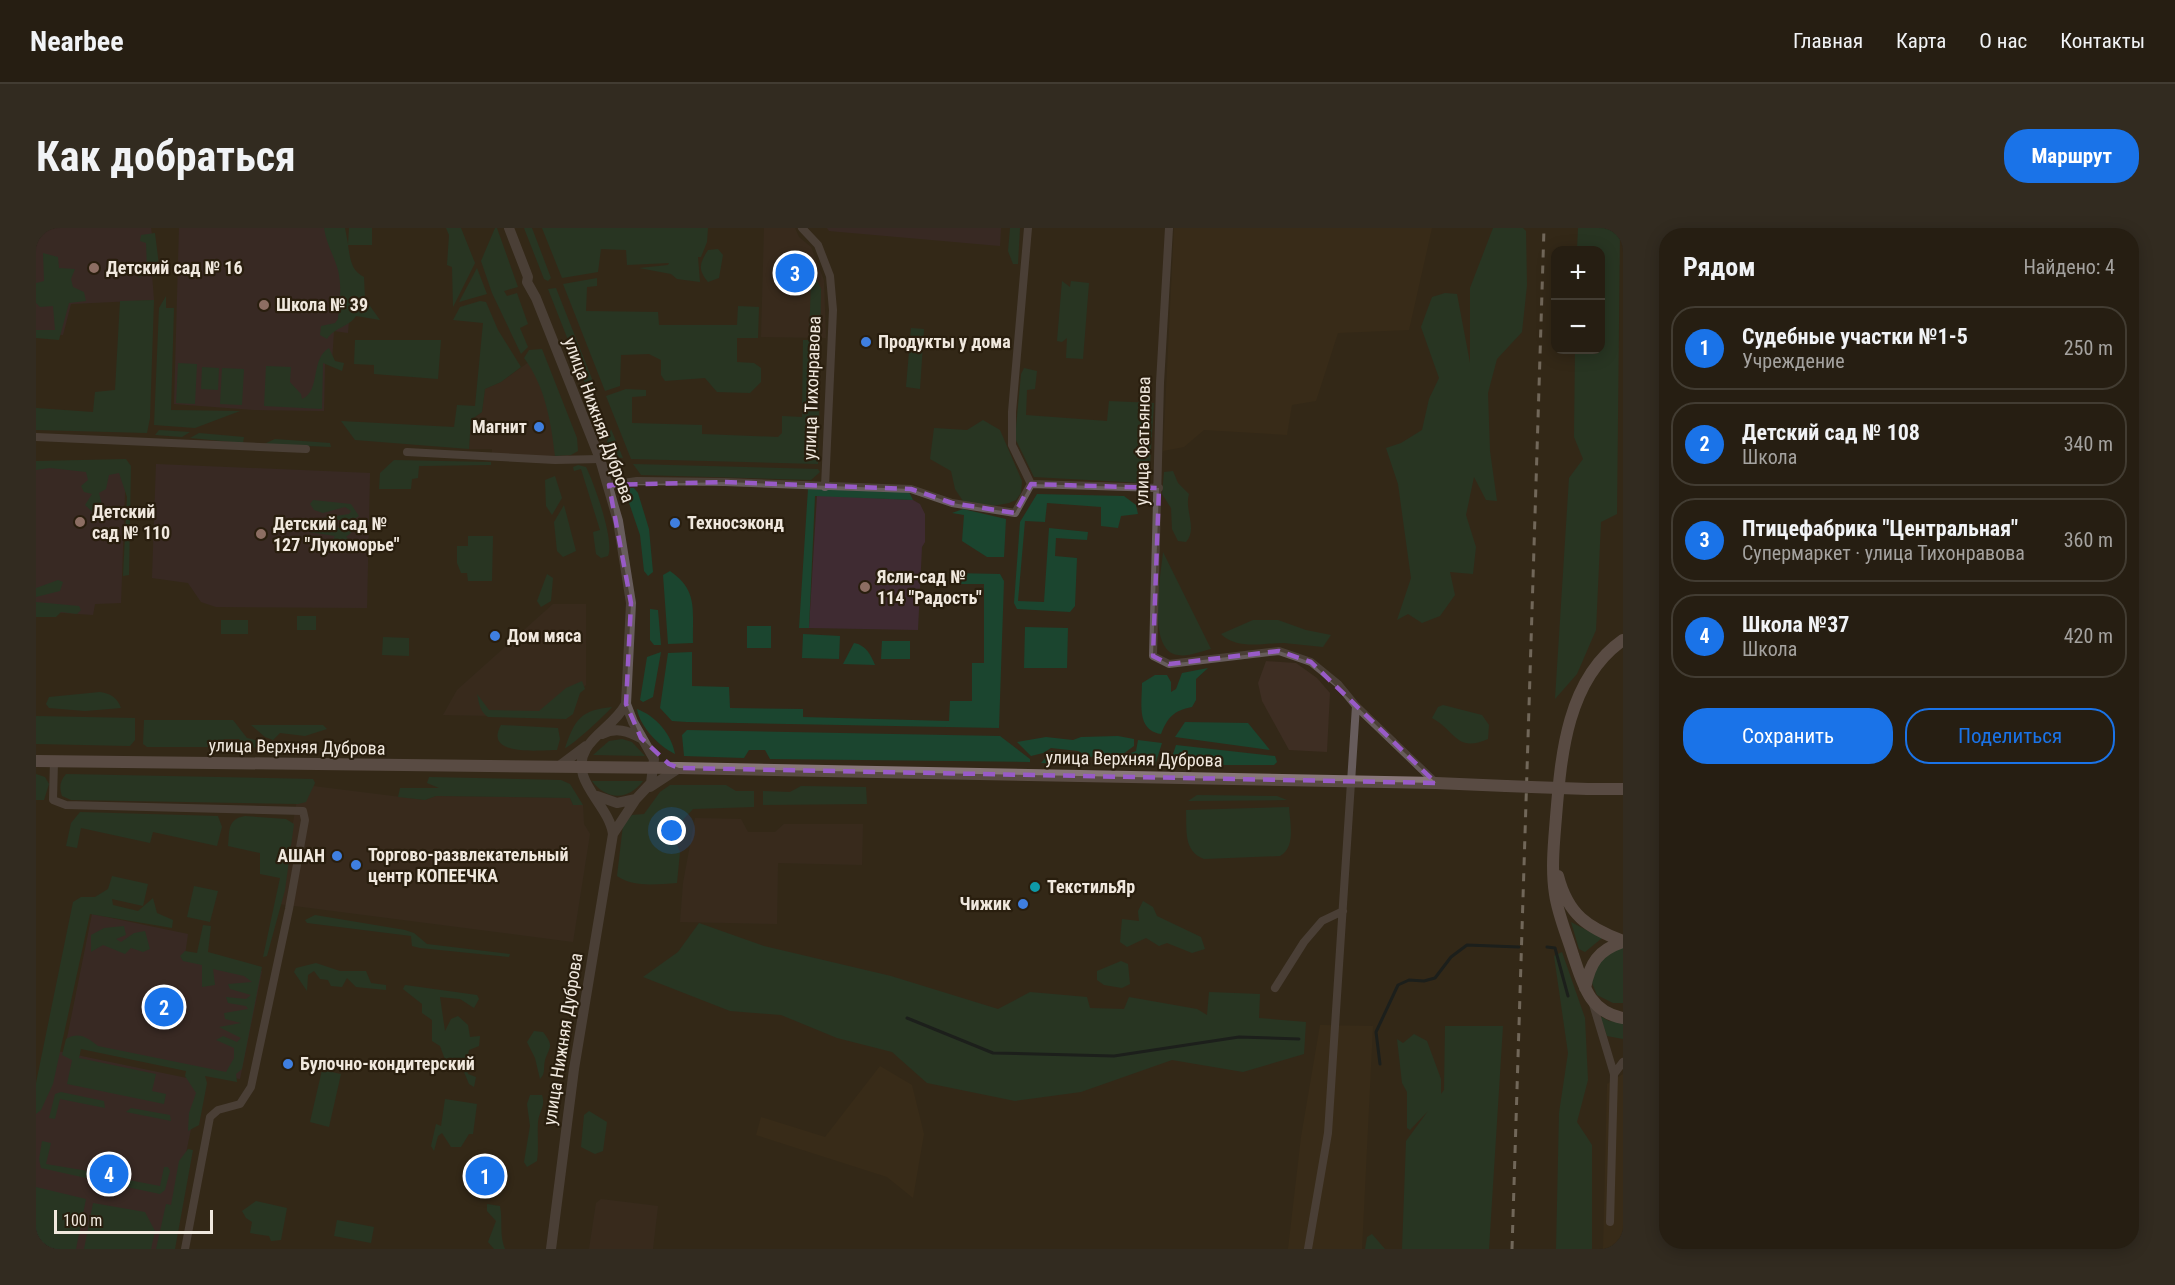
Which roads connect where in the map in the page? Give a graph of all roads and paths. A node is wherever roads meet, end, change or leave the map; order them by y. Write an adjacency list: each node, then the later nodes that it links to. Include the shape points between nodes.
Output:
1 (509, 228): 8 (street, улица Нижняя Дуброва)
2 (802, 228): 11 (street, улица Тихонравова, via 818,245 830,276 833,310)
3 (1028, 228): 9 (street, via 1012,445)
4 (1169, 228): 12 (street, улица Фатьянова, via 1160,373)
5 (36, 437): 6 (street)
6 (306, 450)
7 (407, 452): 8 (street)
8 (600, 459): 10 (street, улица Нижняя Дуброва)
9 (1031, 484): 11 (street, via 1015,513 952,503 911,489); 12 (street)
10 (609, 485): 11 (street, via 637,481); 14 (street, улица Нижняя Дуброва, via 631,603)
11 (825, 487)
12 (1159, 488): 15 (street, улица Фатьянова, via 1154,656 1169,664 1279,651 1311,662 1338,684)
13 (1623, 640): 32 (main road, via 1599,661 1582,689 1568,728 1561,760)
14 (626, 704): 16 (street, via 617,719); 17 (street, улица Нижняя Дуброва)
15 (1356, 706): 24 (street); 25 (street)
16 (595, 738): 17 (street, via 615,730 630,732); 20 (street, via 585,750); 23 (street)
17 (645, 742): 21 (street, улица Нижняя Дуброва); 22 (street)
18 (36, 761): 19 (main road, улица Верхняя Дуброва)
19 (54, 761): 23 (main road, улица Верхняя Дуброва); 42 (street, via 53,800 66,805 303,811 305,820 289,909 251,1087 240,1104 210,1116)
20 (581, 768): 21 (main road, улица Верхняя Дуброва); 23 (main road, улица Верхняя Дуброва); 26 (street)
21 (655, 768): 22 (main road, улица Верхняя Дуброва); 27 (street, улица Нижняя Дуброва)
22 (678, 768): 24 (main road, улица Верхняя Дуброва); 27 (street)
23 (557, 769): 26 (street, улица Верхняя Дуброва, via 572,773)
24 (1351, 782): 25 (main road, улица Верхняя Дуброва); 33 (street)
25 (1436, 783): 28 (main road, улица Верхняя Дуброва, bridge)
26 (587, 785): 29 (street)
27 (647, 789): 30 (street, улица Нижняя Дуброва)
28 (1623, 789)
29 (594, 794): 30 (street, via 617,803); 31 (street, via 611,820)
30 (636, 799): 31 (street, улица Нижняя Дуброва)
31 (613, 834): 43 (street, улица Нижняя Дуброва, via 574,1069)
32 (1553, 854): 34 (main road, via 1561,889 1574,911 1593,930); 36 (main road, via 1555,894)
33 (1343, 911): 35 (street, via 1322,921); 44 (street, via 1328,1133)
34 (1623, 941): 36 (main road, via 1594,958)
35 (1275, 988)
36 (1585, 988): 37 (main road)
37 (1593, 1004): 38 (main road); 40 (street)
38 (1623, 1018)
39 (1623, 1062): 40 (street)
40 (1614, 1074): 41 (street)
41 (1610, 1222)
42 (185, 1249)
43 (551, 1249)
44 (1308, 1249)

